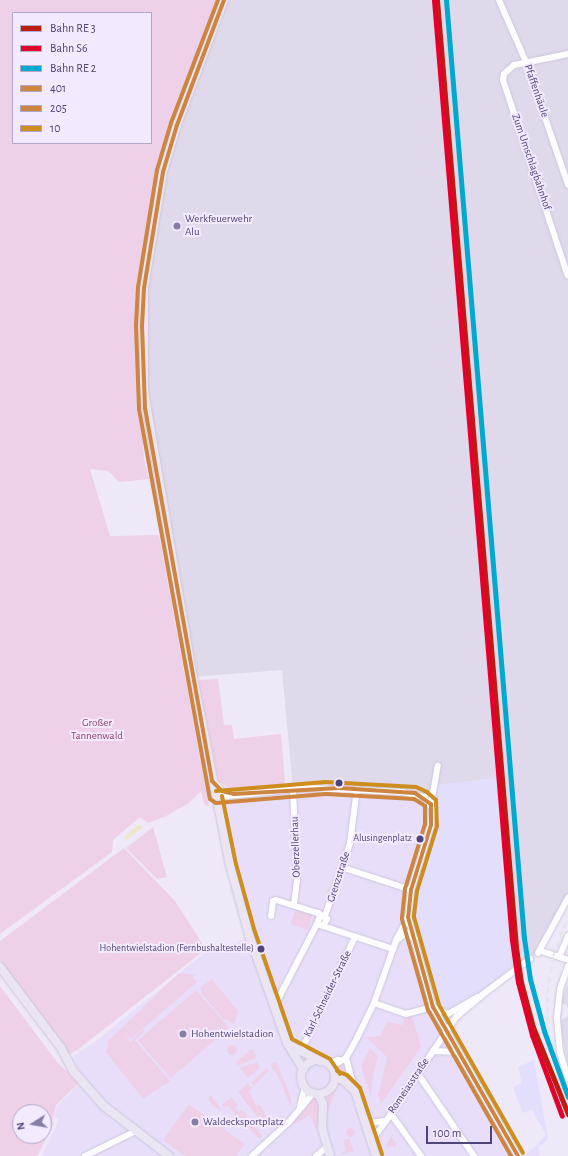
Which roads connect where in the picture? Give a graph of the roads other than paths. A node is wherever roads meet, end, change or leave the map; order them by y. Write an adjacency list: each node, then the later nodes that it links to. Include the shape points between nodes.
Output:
1 (224, 0): 8 (main road, via 177,125 163,172 144,288 142,326 145,408)
2 (499, 0): 4 (street, Pfaffenhäule)
3 (568, 54): 4 (street, Zum Umschlagbahnhof)
4 (526, 62): 5 (street, Pfaffenhäule); 6 (street, Zum Umschlagbahnhof, via 510,67 503,80)
5 (568, 185)
6 (568, 276)
7 (438, 766): 13 (street)
8 (212, 781): 11 (street, via 222,790); 12 (main road)
9 (293, 789): 10 (street); 11 (street); 17 (street, Oberzellerhau, via 297,880)
10 (357, 789): 13 (street, via 415,793); 14 (street, Grenzstraße, via 354,827)
11 (234, 794): 12 (street)
12 (216, 797): 36 (main road, via 236,891)
13 (431, 804): 15 (street, via 431,825)
14 (344, 868): 15 (street); 20 (street, Grenzstraße)
15 (411, 890): 18 (street)
16 (568, 898): 31 (street, via 539,952)
17 (294, 905): 19 (street, via 273,901); 20 (street)
18 (408, 908): 21 (street); 27 (street)
19 (271, 916)
20 (322, 916): 22 (street); 23 (street, via 327,922)
21 (408, 917): 26 (street); 27 (street)
22 (317, 924): 23 (street); 35 (street)
23 (324, 926): 25 (street)
24 (568, 936): 29 (street)
25 (355, 937): 28 (street); 44 (street, Karl-Schneider-Straße, via 303,1047)
26 (415, 939): 27 (street, via 404,934); 40 (street)
27 (396, 941): 28 (street)
28 (393, 949): 38 (street)
29 (560, 955)
30 (530, 959): 37 (street, Romeiasstraße)
31 (568, 960)
32 (568, 966): 34 (street)
33 (0, 967): 59 (main road, via 61,1048 74,1072 104,1106)
34 (566, 977): 51 (street, via 556,1018 560,1052)
35 (283, 992): 36 (street); 39 (street)
36 (270, 995): 39 (main road)
37 (482, 995): 40 (street, Romeiasstraße, via 448,1014); 41 (street, Romeiasstraße, via 456,1018)
38 (374, 1003): 40 (street, via 406,1014); 46 (street)
39 (274, 1007): 42 (main road)
40 (433, 1007): 41 (street)
41 (447, 1030): 43 (street, Romeiasstraße); 45 (street)
42 (287, 1043): 44 (main road); 48 (main road)
43 (432, 1051): 45 (street, Romeiasstraße); 49 (street, Romeiasstraße)
44 (304, 1052): 47 (main road)
45 (460, 1052): 71 (street)
46 (346, 1058): 47 (street); 53 (street)
47 (327, 1064): 48 (main road, via 312,1062); 50 (main road)
48 (303, 1069): 52 (main road, via 301,1078)
49 (418, 1074): 56 (street, Romeiasstraße); 70 (street)
50 (335, 1077): 53 (main road); 54 (main road, via 328,1090)
51 (568, 1079)
52 (305, 1087): 54 (main road); 55 (street)
53 (355, 1091): 57 (main road)
54 (316, 1094): 55 (street); 61 (main road, via 323,1100 321,1124)
55 (297, 1114): 65 (street)
56 (391, 1114): 58 (street, Romeiasstraße); 69 (street)
57 (365, 1120): 58 (street, Romeiasstraße, via 370,1123); 60 (main road)
58 (385, 1121): 60 (street, Romeiasstraße, via 375,1136)
59 (136, 1131): 62 (street); 64 (main road)
60 (370, 1137): 68 (main road)
61 (327, 1147): 66 (street); 67 (main road)
62 (94, 1154): 63 (street)
63 (85, 1156)
64 (169, 1156)
65 (252, 1156)
66 (316, 1156)
67 (330, 1156)
68 (376, 1156)
69 (421, 1156)
70 (474, 1156)
71 (518, 1156)

